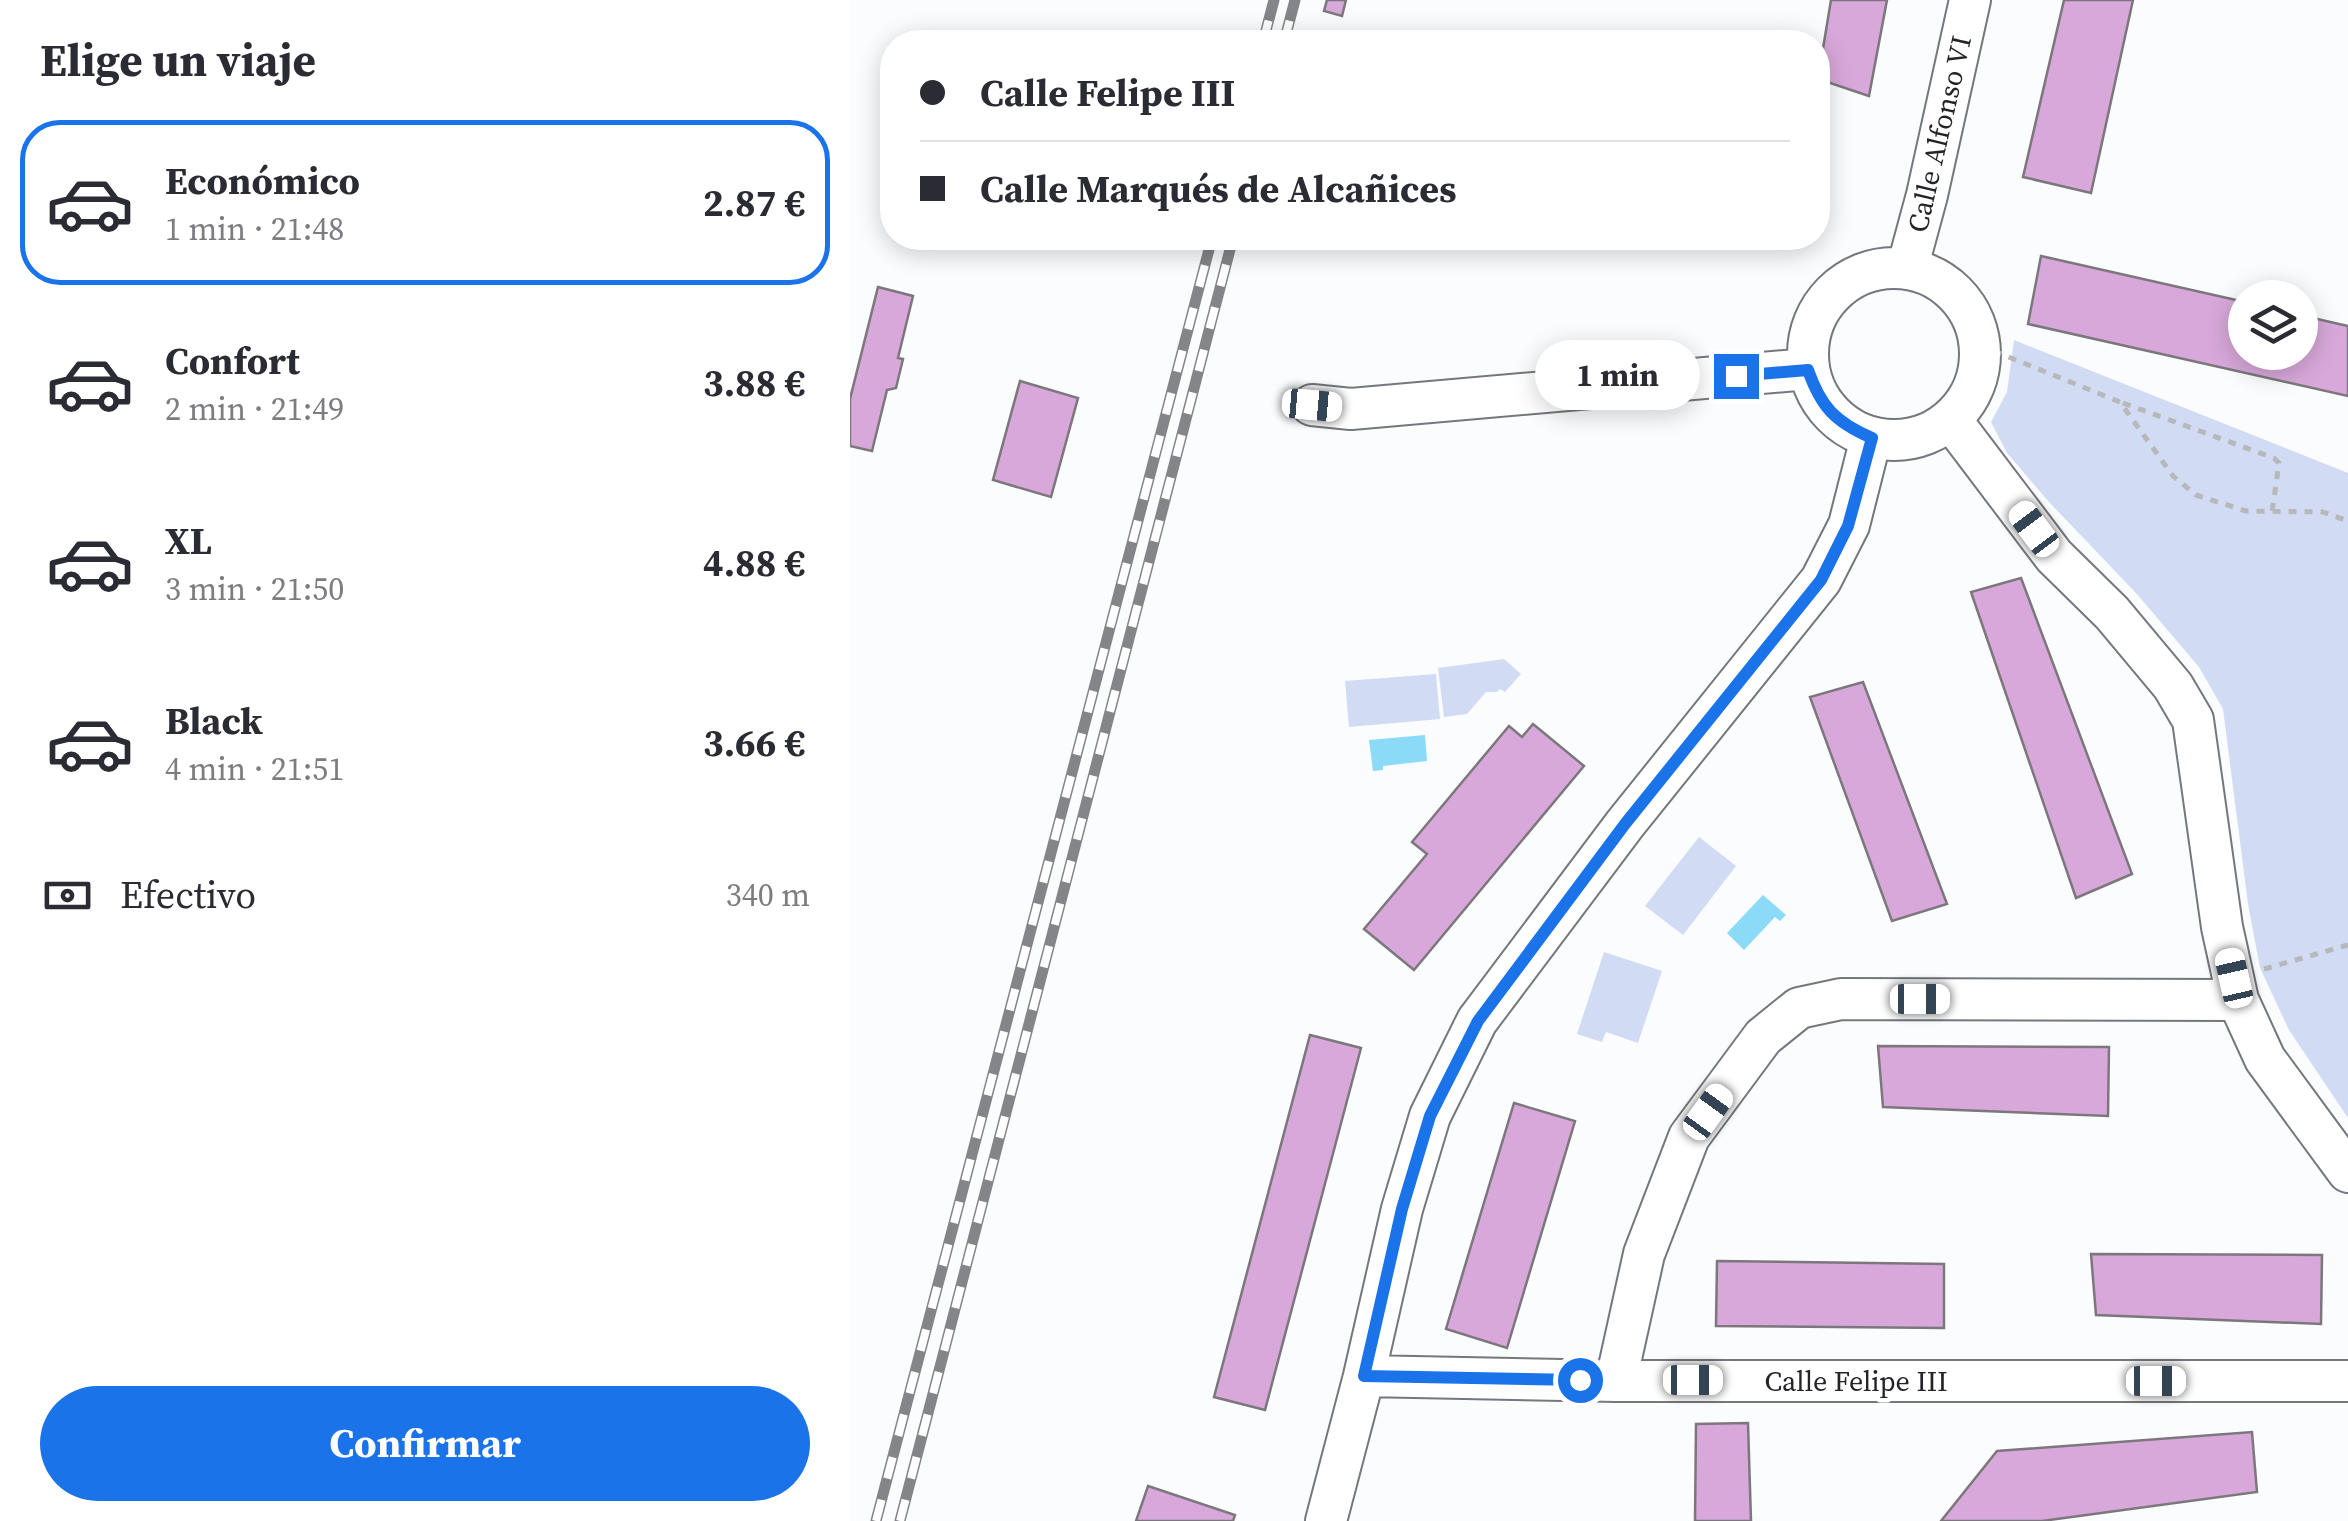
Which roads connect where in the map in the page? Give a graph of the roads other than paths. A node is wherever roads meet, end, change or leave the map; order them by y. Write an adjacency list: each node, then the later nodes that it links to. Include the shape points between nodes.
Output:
1 (1970, 0): 2 (street, Calle Alfonso VI)
2 (1907, 268): 3 (street, via 1879,268 1832,294 1816,316); 5 (street, via 1951,289 1977,330 1977,379)
3 (1808, 370): 4 (street, via 1351,409); 6 (street, via 1830,413)
4 (1312, 405)
5 (1951, 420): 6 (street, via 1927,435); 7 (street, via 2054,556 2112,613 2194,720)
6 (1872, 438): 9 (street, via 1848,526 1821,580 1478,1021 1430,1116)
7 (2236, 989): 8 (street, via 2265,1059); 10 (street, via 1841,999 1799,1008 1763,1038 1689,1137 1644,1254)
8 (2348, 1172)
9 (1364, 1376): 10 (street, Calle Felipe III); 12 (street)
10 (1616, 1380): 11 (street, Calle Felipe III)
11 (2348, 1381)
12 (1326, 1521)

